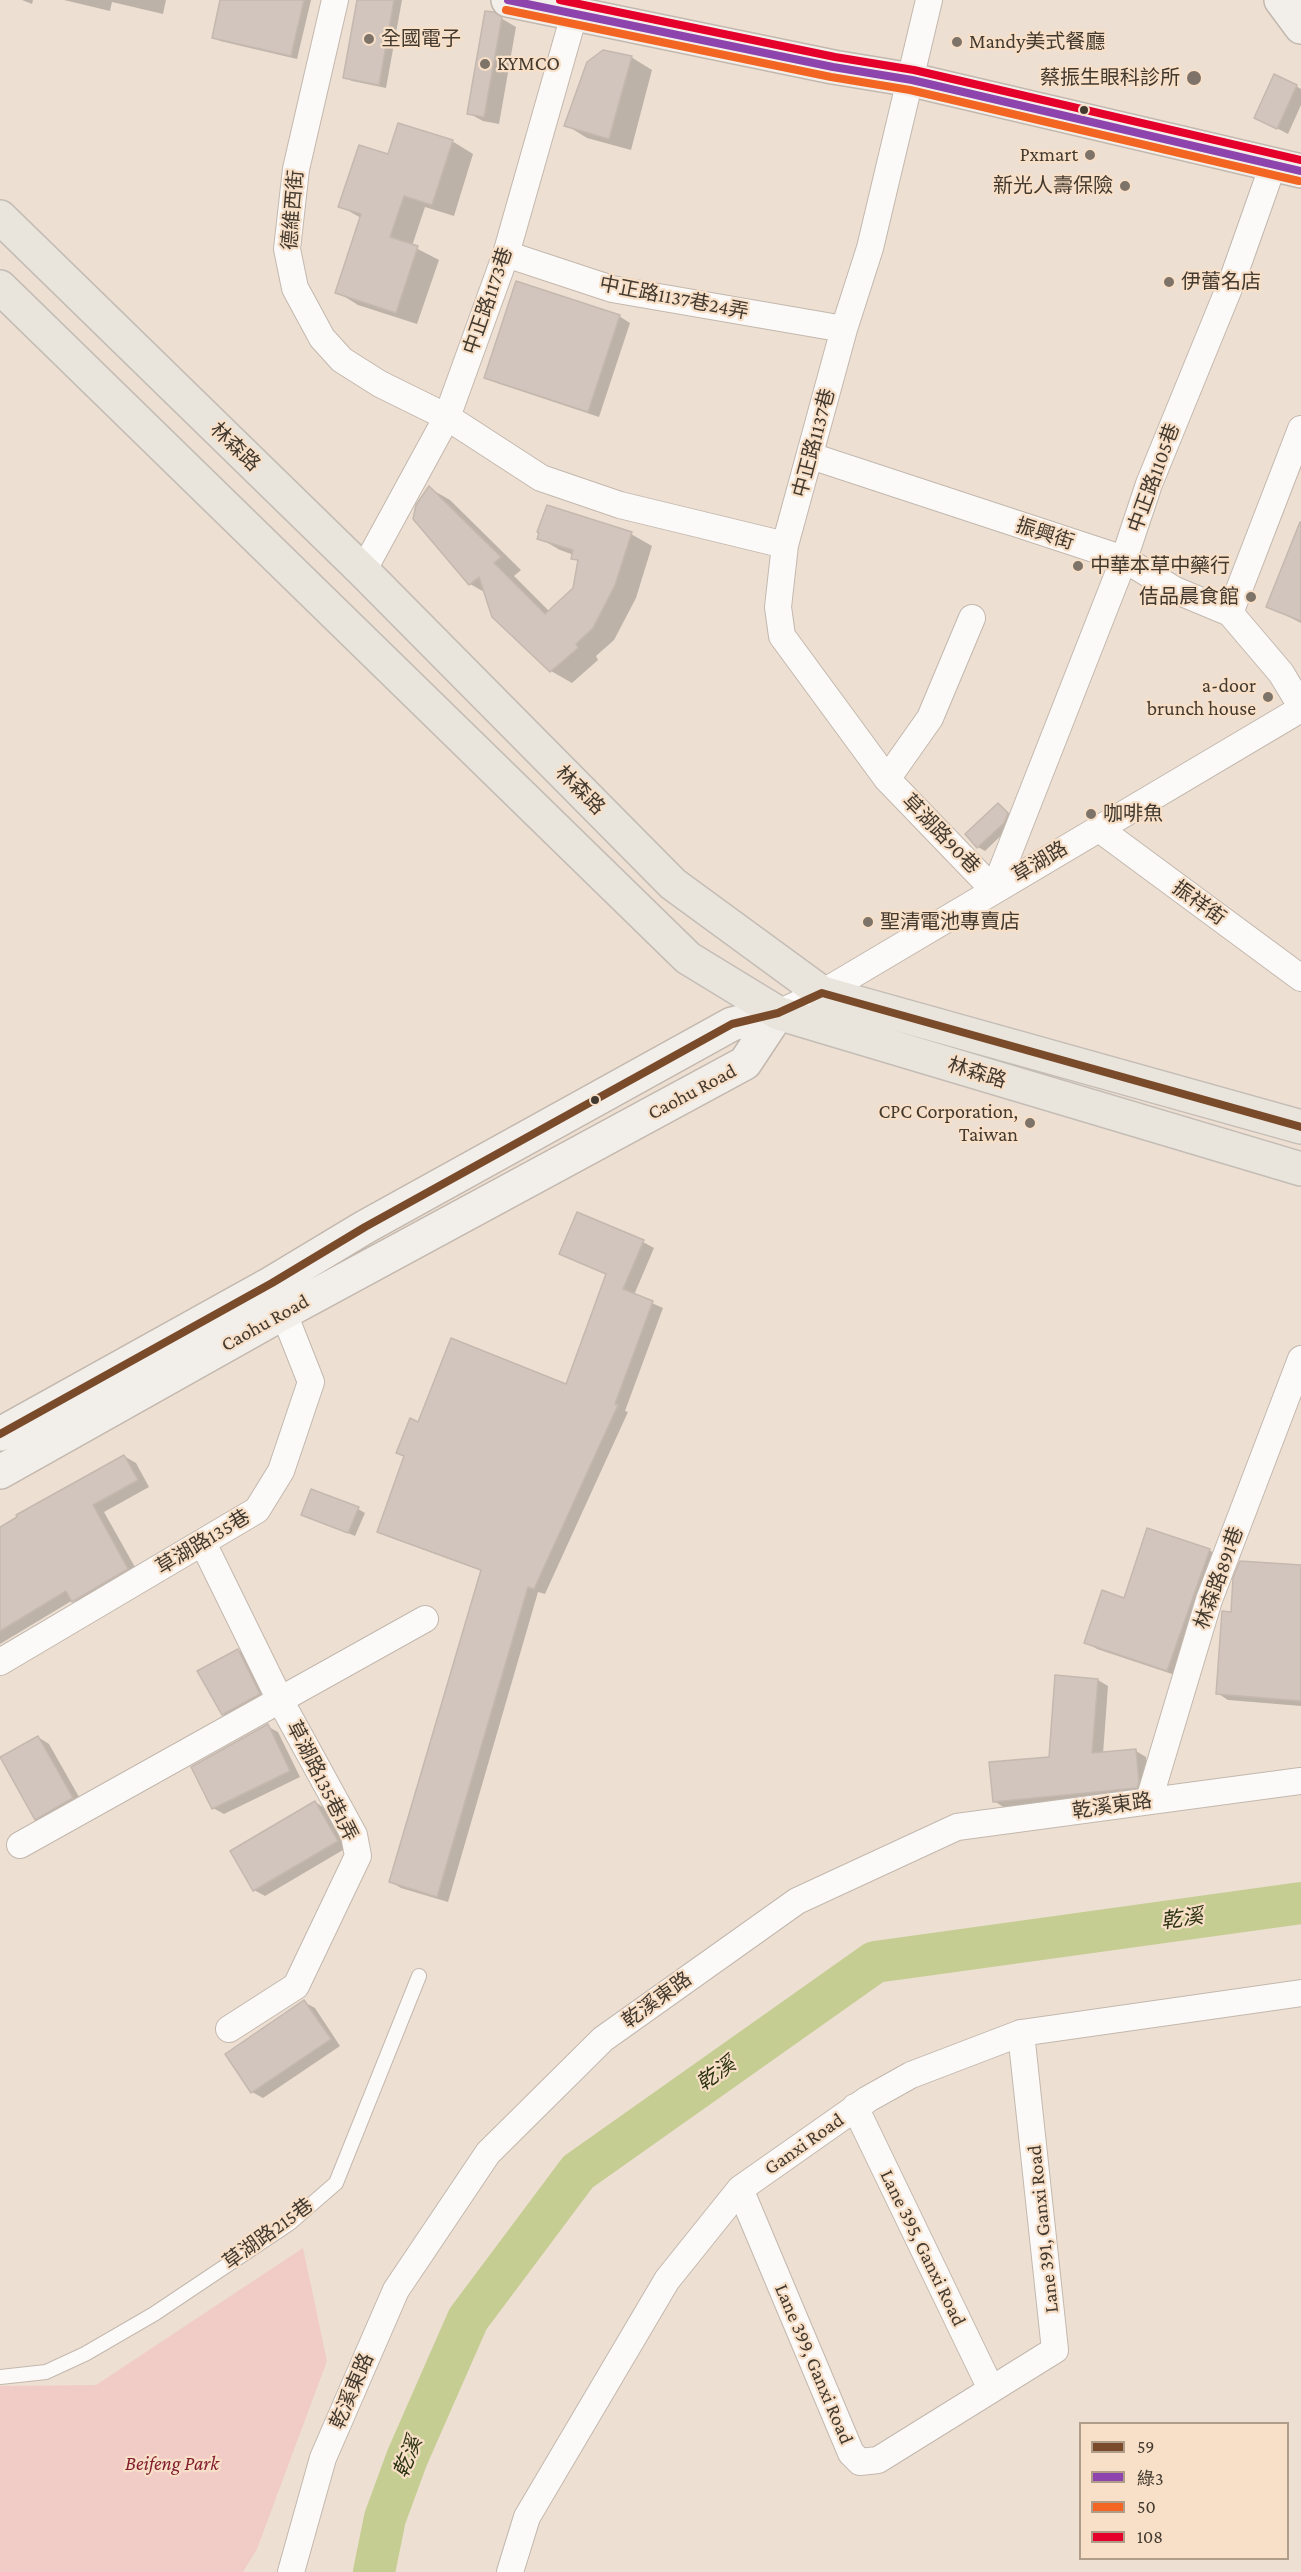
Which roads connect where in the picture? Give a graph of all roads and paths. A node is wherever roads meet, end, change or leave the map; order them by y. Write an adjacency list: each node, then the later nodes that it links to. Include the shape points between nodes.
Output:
1 (334, 0): 13 (street, 德維西街, via 296,169 287,249 295,288 322,338 342,360)
2 (508, 0): 5 (street)
3 (929, 0): 7 (street, 中正路1137巷)
4 (1281, 0): 6 (street)
5 (554, 8): 7 (street); 10 (street, 中正路1173巷)
6 (1301, 27)
7 (912, 81): 8 (street); 12 (street, 中正路1137巷, via 870,248)
8 (1287, 168): 17 (street, 中正路1105巷, via 1232,281 1149,484)
9 (0, 217): 18 (main road, 林森路)
10 (506, 254): 12 (street, 中正路1137巷24弄, via 612,289); 13 (street, 中正路1173巷)
11 (0, 287): 27 (main road, 林森路, via 688,958)
12 (844, 329): 15 (street, 中正路1137巷)
13 (447, 417): 16 (street, 德維西街, via 541,477 620,506); 18 (street, 中正路1173巷)
14 (1301, 429): 19 (street)
15 (811, 456): 16 (street, 中正路1137巷); 17 (street, 振興街)
16 (785, 545): 22 (street, 中正路1137巷, via 778,607 782,636)
17 (1124, 559): 19 (street, 振興街, via 1175,590); 24 (street, 中正路1105巷)
18 (363, 572): 26 (main road, 林森路, via 673,884)
19 (1230, 613): 21 (street, 振興街, via 1281,673)
20 (972, 618): 22 (street, via 930,718)
21 (1301, 707): 23 (street, 草湖路)
22 (887, 779): 24 (street, 草湖路90巷)
23 (1098, 828): 24 (street, 草湖路); 25 (street, 振祥街)
24 (994, 890): 26 (street, 草湖路)
25 (1301, 978)
26 (822, 993): 27 (street, 草湖路); 28 (main road, 林森路)
27 (777, 1013): 29 (main road, 林森路); 30 (street, Caohu Road, via 745,1063)
28 (1301, 1127)
29 (1301, 1169)
30 (278, 1298): 32 (street, Caohu Road); 33 (street, Caohu Road); 34 (street, 草湖路135巷, via 311,1382 281,1471 257,1510)
31 (1301, 1359): 39 (street, 林森路891巷, via 1209,1600)
32 (0, 1434)
33 (0, 1472)
34 (202, 1543): 36 (street, 草湖路135巷); 37 (street, 草湖路135巷1弄)
35 (425, 1619): 37 (street, 草湖路135巷1弄)
36 (0, 1662)
37 (280, 1700): 40 (street, 草湖路135巷1弄); 43 (street, 草湖路135巷1弄, via 354,1835 358,1856 296,1986)
38 (1301, 1781): 39 (street, 乾溪東路)
39 (1149, 1800): 49 (street, 乾溪東路, via 957,1827 797,1901 603,2039 488,2153 396,2290 324,2458)
40 (21, 1845)
41 (419, 1976): 47 (lane, 草湖路215巷, via 336,2182 290,2223 95,2349 46,2372)
42 (1301, 1993): 44 (street, Ganxi Road)
43 (229, 2029)
44 (1021, 2033): 45 (street, Ganxi Road, via 911,2075); 48 (street, Lane 391, Ganxi Road, via 1056,2344 1051,2353)
45 (855, 2107): 46 (street, Ganxi Road); 48 (street, Lane 395, Ganxi Road)
46 (740, 2189): 48 (street, Lane 399, Ganxi Road, via 855,2459 867,2463 878,2460); 50 (street, Ganxi Road, via 667,2280 527,2517)
47 (0, 2377)
48 (991, 2389)
49 (291, 2572)
50 (510, 2572)

